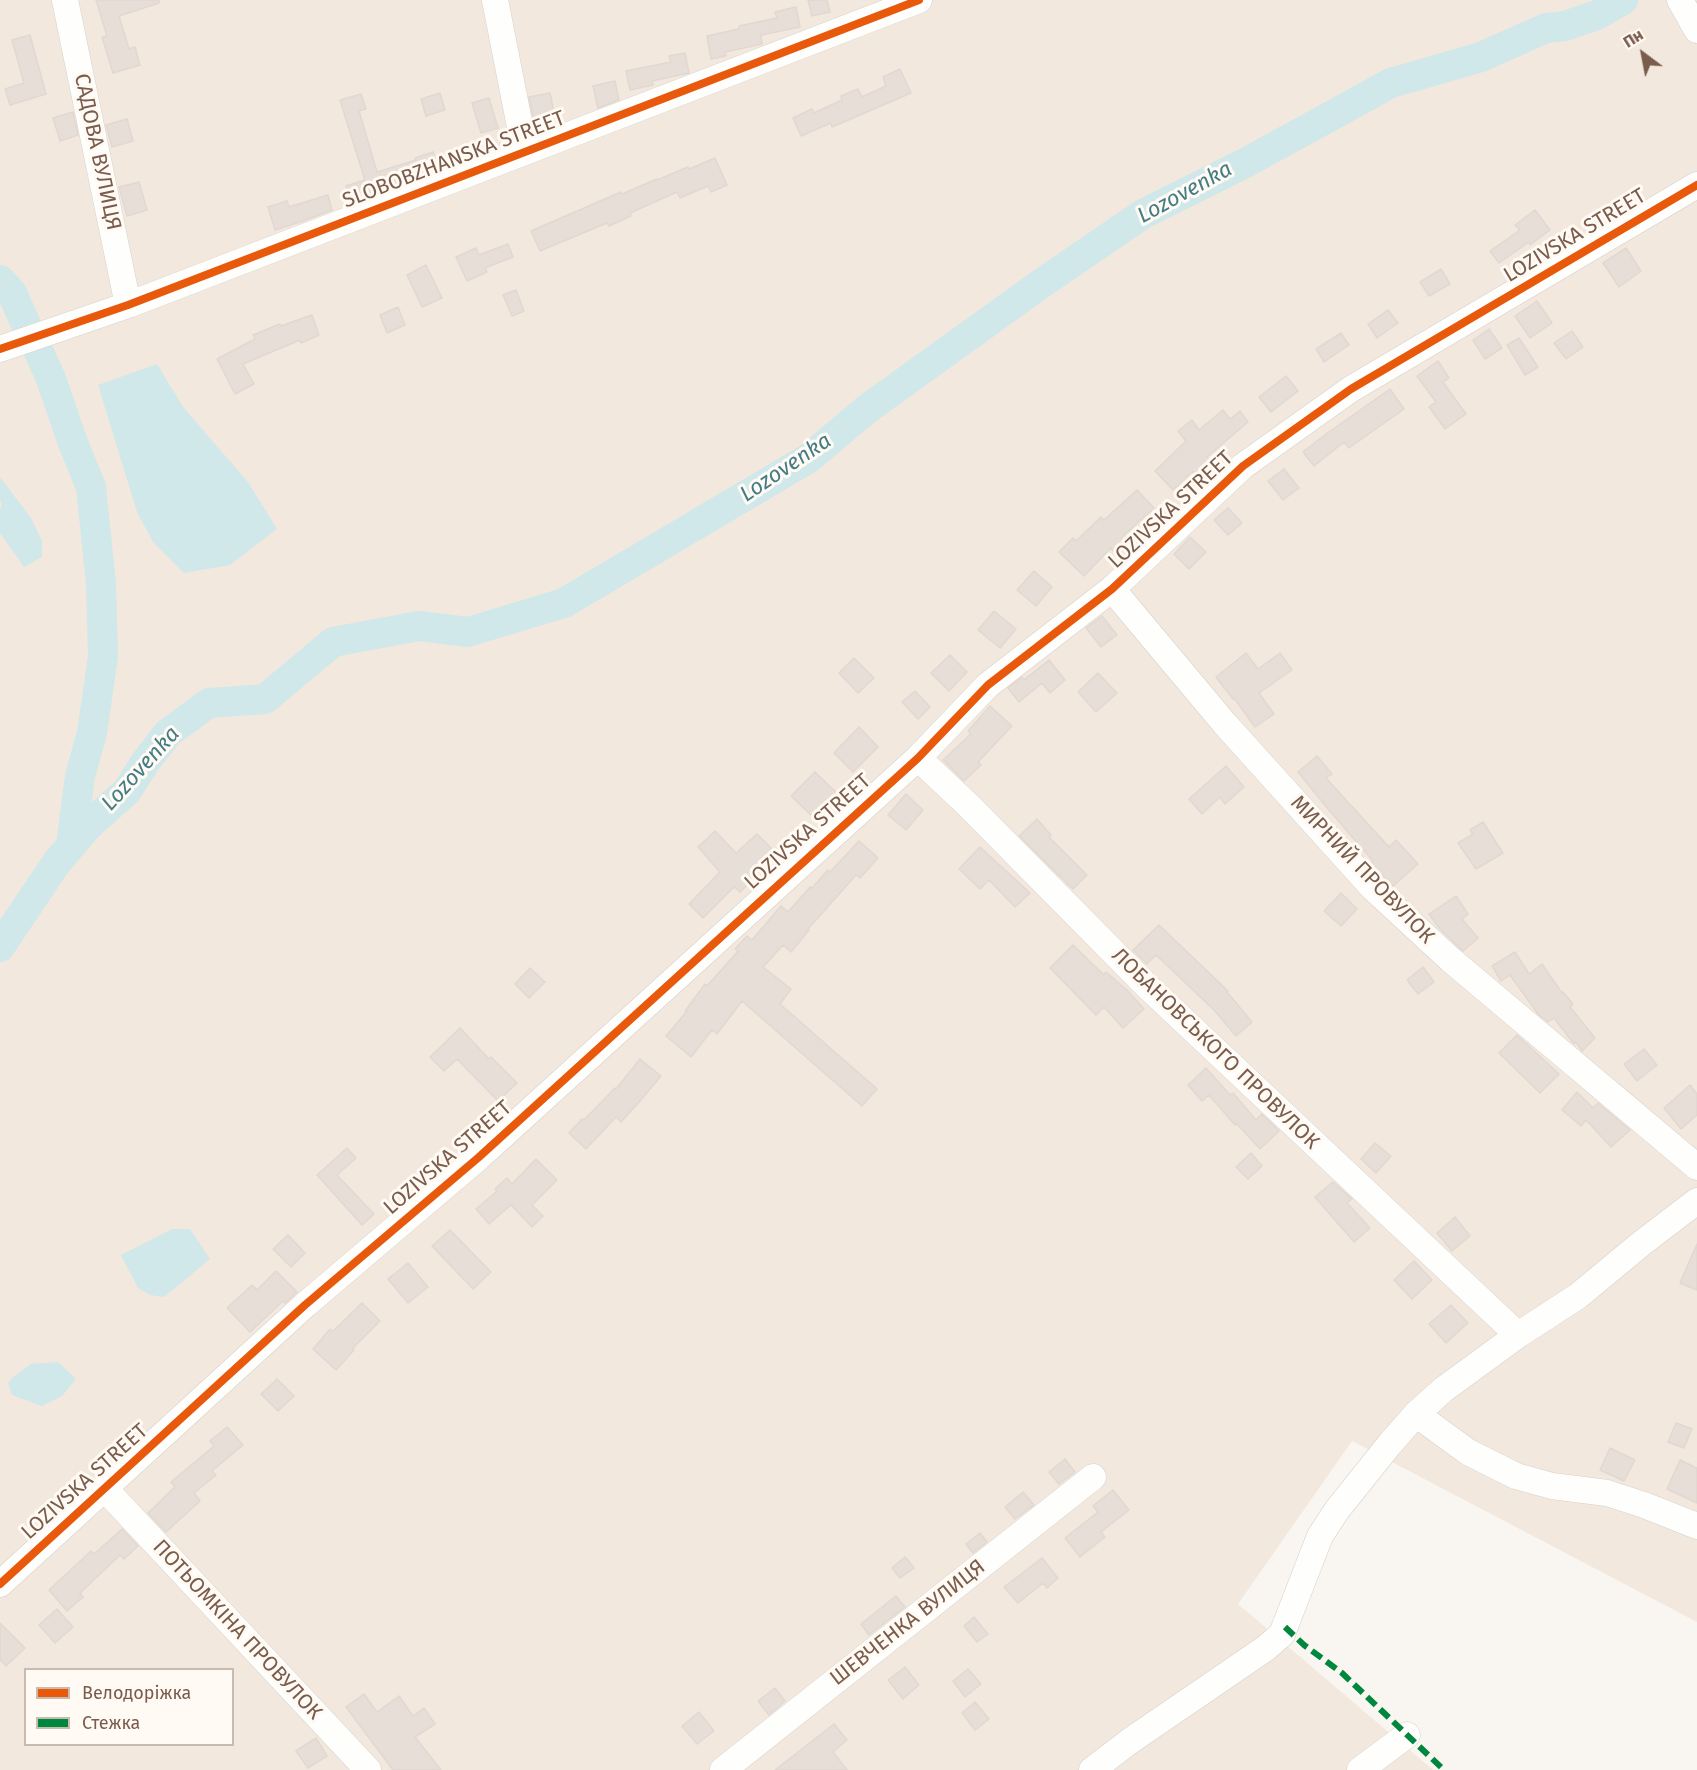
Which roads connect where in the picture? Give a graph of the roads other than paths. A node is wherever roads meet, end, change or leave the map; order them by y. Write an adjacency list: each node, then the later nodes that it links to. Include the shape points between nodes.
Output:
1 (65, 0): 8 (street, САДОВА ВУЛИЦЯ)
2 (495, 0): 6 (street)
3 (919, 0): 6 (street, SLOBOBZHANSKA STREET)
4 (1680, 0): 5 (street)
5 (1697, 30)
6 (525, 152): 8 (street, SLOBOBZHANSKA STREET)
7 (1697, 185): 10 (street, LOZIVSKA STREET, via 1351,389 1243,466)
8 (128, 304): 9 (street, SLOBOBZHANSKA STREET)
9 (0, 349)
10 (1112, 589): 11 (street, LOZIVSKA STREET, via 988,685); 12 (street, МИРНИЙ ПРОВУЛОК, via 1225,724 1373,888 1450,960)
11 (918, 758): 14 (street, ЛОБАНОВСЬКОГО ПРОВУЛОК, via 1147,986); 17 (street, LOZIVSKA STREET, via 478,1157 305,1305)
12 (1697, 1167)
13 (1697, 1201): 14 (street, via 1578,1296)
14 (1518, 1335): 15 (street)
15 (1416, 1414): 18 (street, via 1468,1452 1516,1476 1607,1493); 23 (street, via 1320,1536 1281,1634)
16 (1094, 1477): 22 (street, ШЕВЧЕНКА ВУЛИЦЯ)
17 (105, 1489): 19 (street, LOZIVSKA STREET); 21 (street, ПОТЬОМКІНА ПРОВУЛОК)
18 (1697, 1526)
19 (0, 1584)
20 (1407, 1735): 24 (street)
21 (368, 1770)
22 (723, 1770)
23 (1092, 1770)
24 (1360, 1770)

